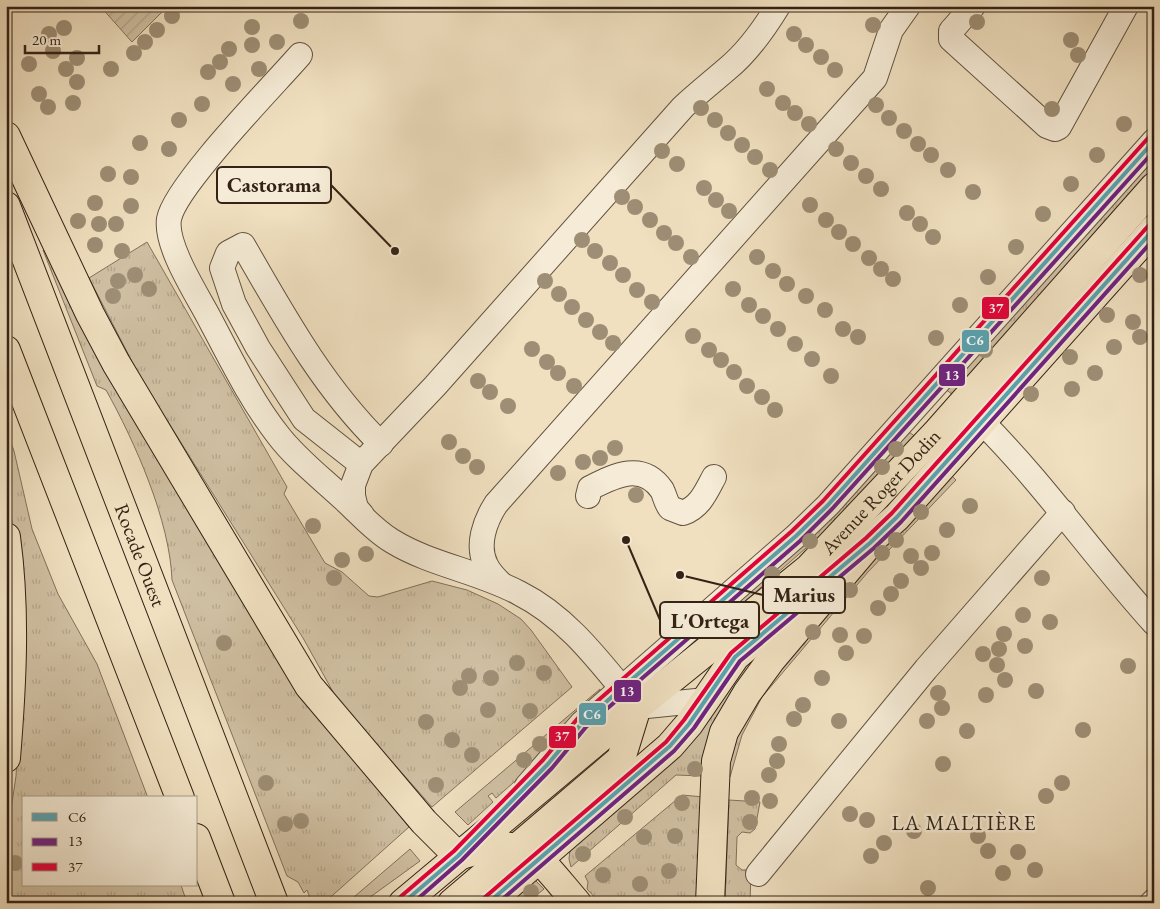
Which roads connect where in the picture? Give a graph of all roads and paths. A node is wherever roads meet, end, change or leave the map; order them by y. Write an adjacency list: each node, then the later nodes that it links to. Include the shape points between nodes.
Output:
1 (778, 6): 13 (lane, via 758,37 728,69 683,107)
2 (908, 6): 21 (lane, via 890,30 875,78 496,504 483,529 483,550 486,565)
3 (973, 6): 4 (lane, via 951,31 951,40 1047,126 1055,129)
4 (1126, 6)
5 (300, 55): 18 (lane, via 179,197 169,219 170,236 221,340 278,435)
6 (6, 136): 29 (main road, via 116,363 309,686 424,822)
7 (1154, 141): 23 (lane, via 828,505)
8 (1154, 187): 23 (main road, Avenue Roger Dodin, via 938,431 808,570)
9 (6, 206): 33 (main road, Rocade Ouest)
10 (1154, 229): 12 (main road, Avenue Roger Dodin)
11 (6, 350): 26 (main road)
12 (983, 423): 17 (lane); 20 (main road, Avenue Roger Dodin)
13 (381, 444): 14 (lane); 14 (lane, via 352,416 310,360 243,245 228,253 222,268 234,304 258,348 304,419)
14 (362, 464): 18 (lane, via 353,484 353,496 356,508)
15 (714, 477): 16 (lane, via 702,500 683,513 670,508 655,483 640,474 627,472 616,475 590,488)
16 (588, 496)
17 (1063, 512): 22 (lane, via 1110,574); 30 (lane, via 926,669)
18 (364, 517): 21 (lane, via 390,540 412,552)
19 (6, 537): 25 (main road, via 13,644)
20 (870, 543): 24 (main road, Avenue Roger Dodin, via 735,657); 37 (main road, via 771,660 724,732 716,761)
21 (501, 584): 23 (lane, via 556,617 574,633)
22 (1154, 623)
23 (629, 697): 24 (lane); 28 (main road, via 621,760); 29 (main road, Avenue Roger Dodin)
24 (706, 700): 28 (main road, Avenue Roger Dodin, via 670,746)
25 (6, 758)
26 (179, 796)
27 (198, 843): 32 (main road)
28 (527, 853): 29 (main road, via 488,846); 31 (main road); 36 (main road)
29 (458, 856): 31 (main road); 34 (main road, Avenue Roger Dodin)
30 (758, 874)
31 (483, 892): 35 (main road)
32 (221, 903)
33 (274, 903)
34 (403, 903)
35 (452, 903)
36 (577, 903)
37 (710, 903)

